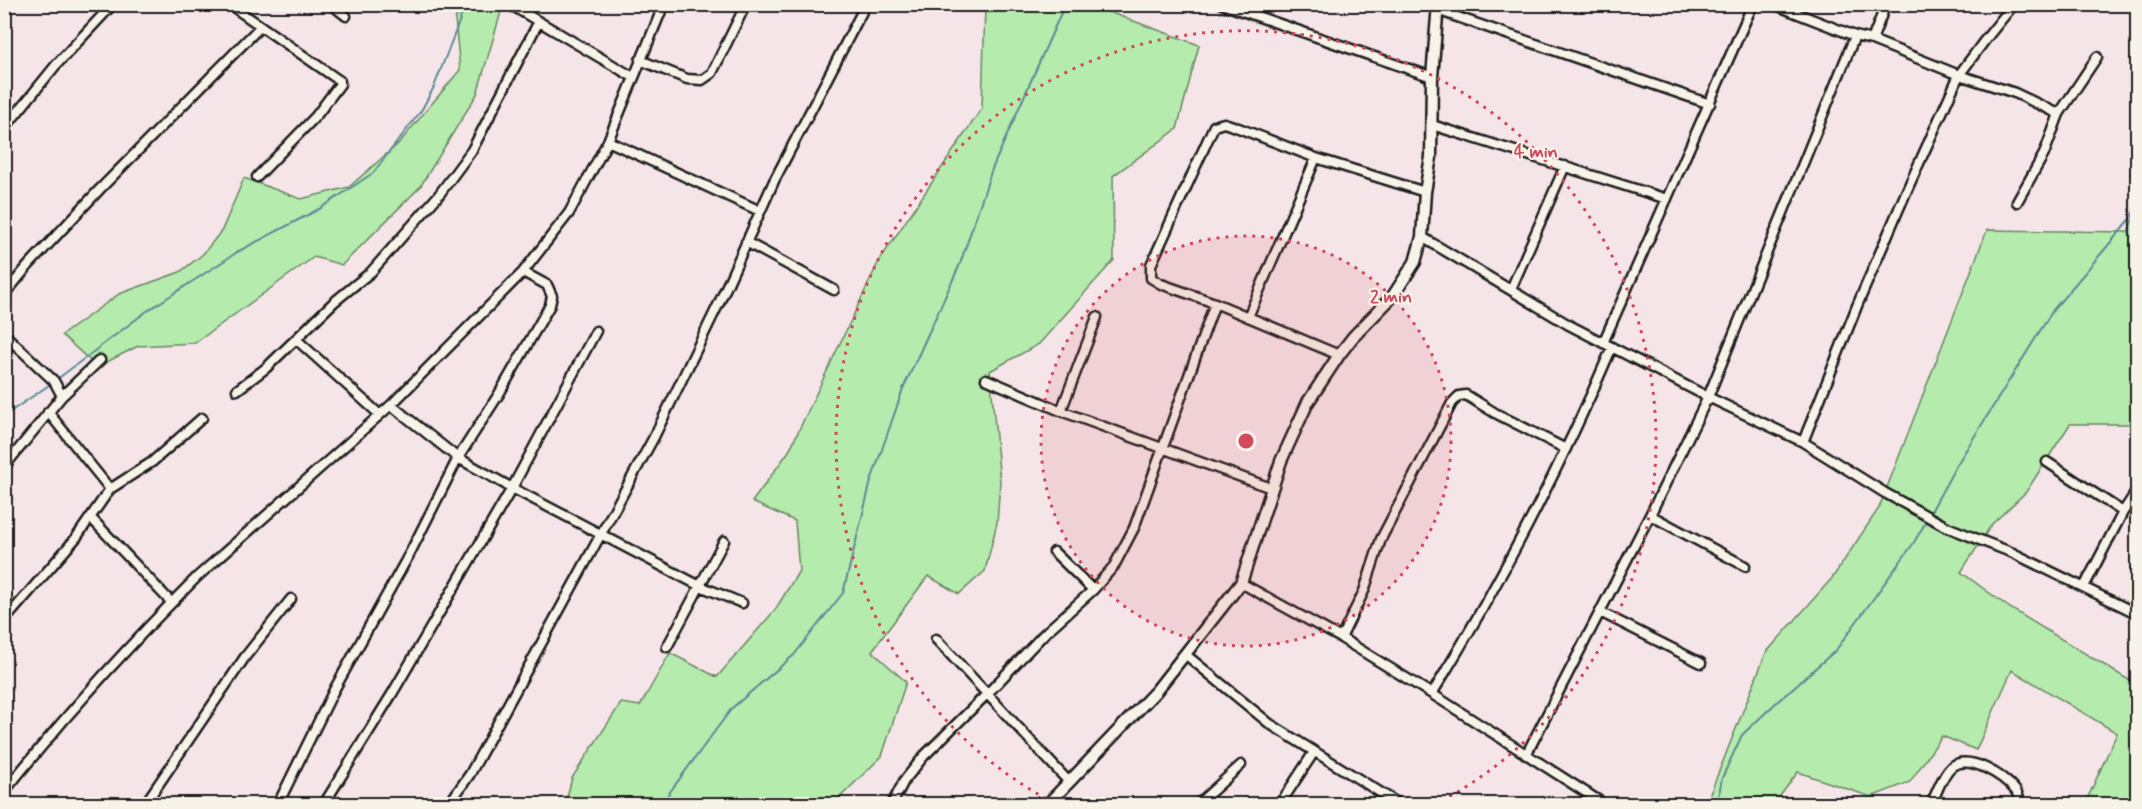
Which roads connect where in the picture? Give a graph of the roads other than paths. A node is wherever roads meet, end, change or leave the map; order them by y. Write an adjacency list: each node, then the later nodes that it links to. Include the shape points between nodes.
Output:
1 (113, 4): 28 (street)
2 (228, 4): 17 (street)
3 (331, 4): 15 (street)
4 (509, 4): 13 (street)
5 (664, 4): 21 (street)
6 (746, 4): 21 (street, via 712,73 702,80 687,79)
7 (866, 4): 36 (street)
8 (1222, 4): 24 (street)
9 (1753, 4): 25 (street)
10 (1773, 4): 18 (street)
11 (1886, 4): 19 (street)
12 (2014, 4): 22 (street)
13 (520, 7): 16 (street)
14 (1438, 7): 24 (street); 25 (street)
15 (346, 16)
16 (538, 23): 23 (street); 48 (street, via 457,172 382,262)
17 (260, 27): 32 (street, via 340,84 316,116); 42 (street, via 100,189)
18 (1855, 36): 19 (street); 56 (street)
19 (1872, 40): 22 (street)
20 (2097, 57): 26 (street)
21 (640, 60): 23 (street)
22 (1959, 75): 26 (street, via 2014,93); 62 (street, via 1906,190)
23 (633, 77): 29 (street)
24 (1432, 77): 27 (street)
25 (1710, 104): 34 (street)
26 (2059, 114): 35 (street, via 2044,154)
27 (1432, 125): 31 (street); 33 (street)
28 (4, 129)
29 (608, 141): 36 (street); 39 (street, via 569,213)
30 (1316, 158): 33 (street); 43 (street, via 1224,123 1214,126 1151,265 1151,278); 45 (street)
31 (1565, 166): 34 (street); 40 (street)
32 (257, 177)
33 (1425, 192): 37 (street)
34 (1667, 199): 49 (street)
35 (2017, 202)
36 (760, 211): 38 (street)
37 (1422, 237): 40 (street); 51 (street, via 1415,262 1392,296)
38 (746, 242): 41 (street); 75 (street, via 666,414)
39 (523, 272): 57 (street); 65 (street, via 547,285 552,296 550,305)
40 (1511, 289): 49 (street)
41 (834, 290)
42 (4, 295)
43 (1215, 303): 45 (street); 64 (street)
44 (1097, 317): 58 (street)
45 (1248, 317): 51 (street)
46 (596, 331): 68 (street)
47 (4, 334): 55 (street, via 54,381)
48 (297, 340): 54 (street); 60 (street)
49 (1603, 343): 50 (street)
50 (1612, 347): 56 (street); 63 (street)
51 (1339, 355): 69 (street, via 1308,402)
52 (100, 360): 55 (street)
53 (986, 379): 58 (street)
54 (237, 390)
55 (61, 393): 59 (street)
56 (1708, 397): 62 (street); 73 (street)
57 (391, 405): 60 (street); 65 (street)
58 (1061, 411): 64 (street)
59 (48, 412): 67 (street); 70 (street)
60 (379, 414): 84 (street)
61 (202, 418): 70 (street, via 152,462)
62 (1803, 442): 81 (street, via 1885,494 1947,526)
63 (1566, 449): 89 (street, via 1466,396 1459,396 1382,539 1364,591); 95 (street, via 1481,613)
64 (1163, 450): 69 (street); 82 (street, via 1134,528 1114,566)
65 (458, 458): 68 (street); 102 (street)
66 (2048, 462): 72 (street)
67 (4, 467)
68 (512, 488): 75 (street); 103 (street)
69 (1271, 488): 79 (street)
70 (110, 489): 74 (street)
71 (2138, 489): 72 (street)
72 (2123, 512): 81 (street)
73 (1650, 515): 78 (street); 86 (street)
74 (91, 518): 84 (street); 88 (street)
75 (601, 533): 80 (street); 104 (street, via 470,774)
76 (724, 541): 80 (street)
77 (1054, 552): 82 (street)
78 (1745, 566)
79 (1241, 583): 89 (street); 92 (street)
80 (700, 586): 85 (street); 91 (street)
81 (2084, 587): 87 (street)
82 (1094, 590): 94 (street)
83 (291, 599): 101 (street, via 245,657)
84 (171, 602): 100 (street)
85 (742, 603)
86 (1600, 612): 93 (street); 97 (street)
87 (2138, 614)
88 (4, 621)
89 (1341, 638): 95 (street)
90 (936, 639): 94 (street)
91 (667, 647)
92 (1185, 654): 96 (street, via 1270,724); 99 (street, via 1156,691)
93 (1701, 663)
94 (988, 693): 99 (street); 105 (street, via 924,756)
95 (1432, 694): 97 (street)
96 (1314, 752): 108 (street); 109 (street)
97 (1526, 755): 110 (street)
98 (1241, 765): 107 (street)
99 (1068, 780): 106 (street)
100 (4, 792)
101 (144, 804)
102 (278, 804)
103 (324, 804)
104 (449, 804)
105 (892, 804)
106 (1047, 804)
107 (1198, 804)
108 (1280, 804)
109 (1398, 804)
110 (1604, 804)
111 (1932, 804): 112 (street, via 1948,769 1962,762 1991,771 2016,792)
112 (2021, 804)

